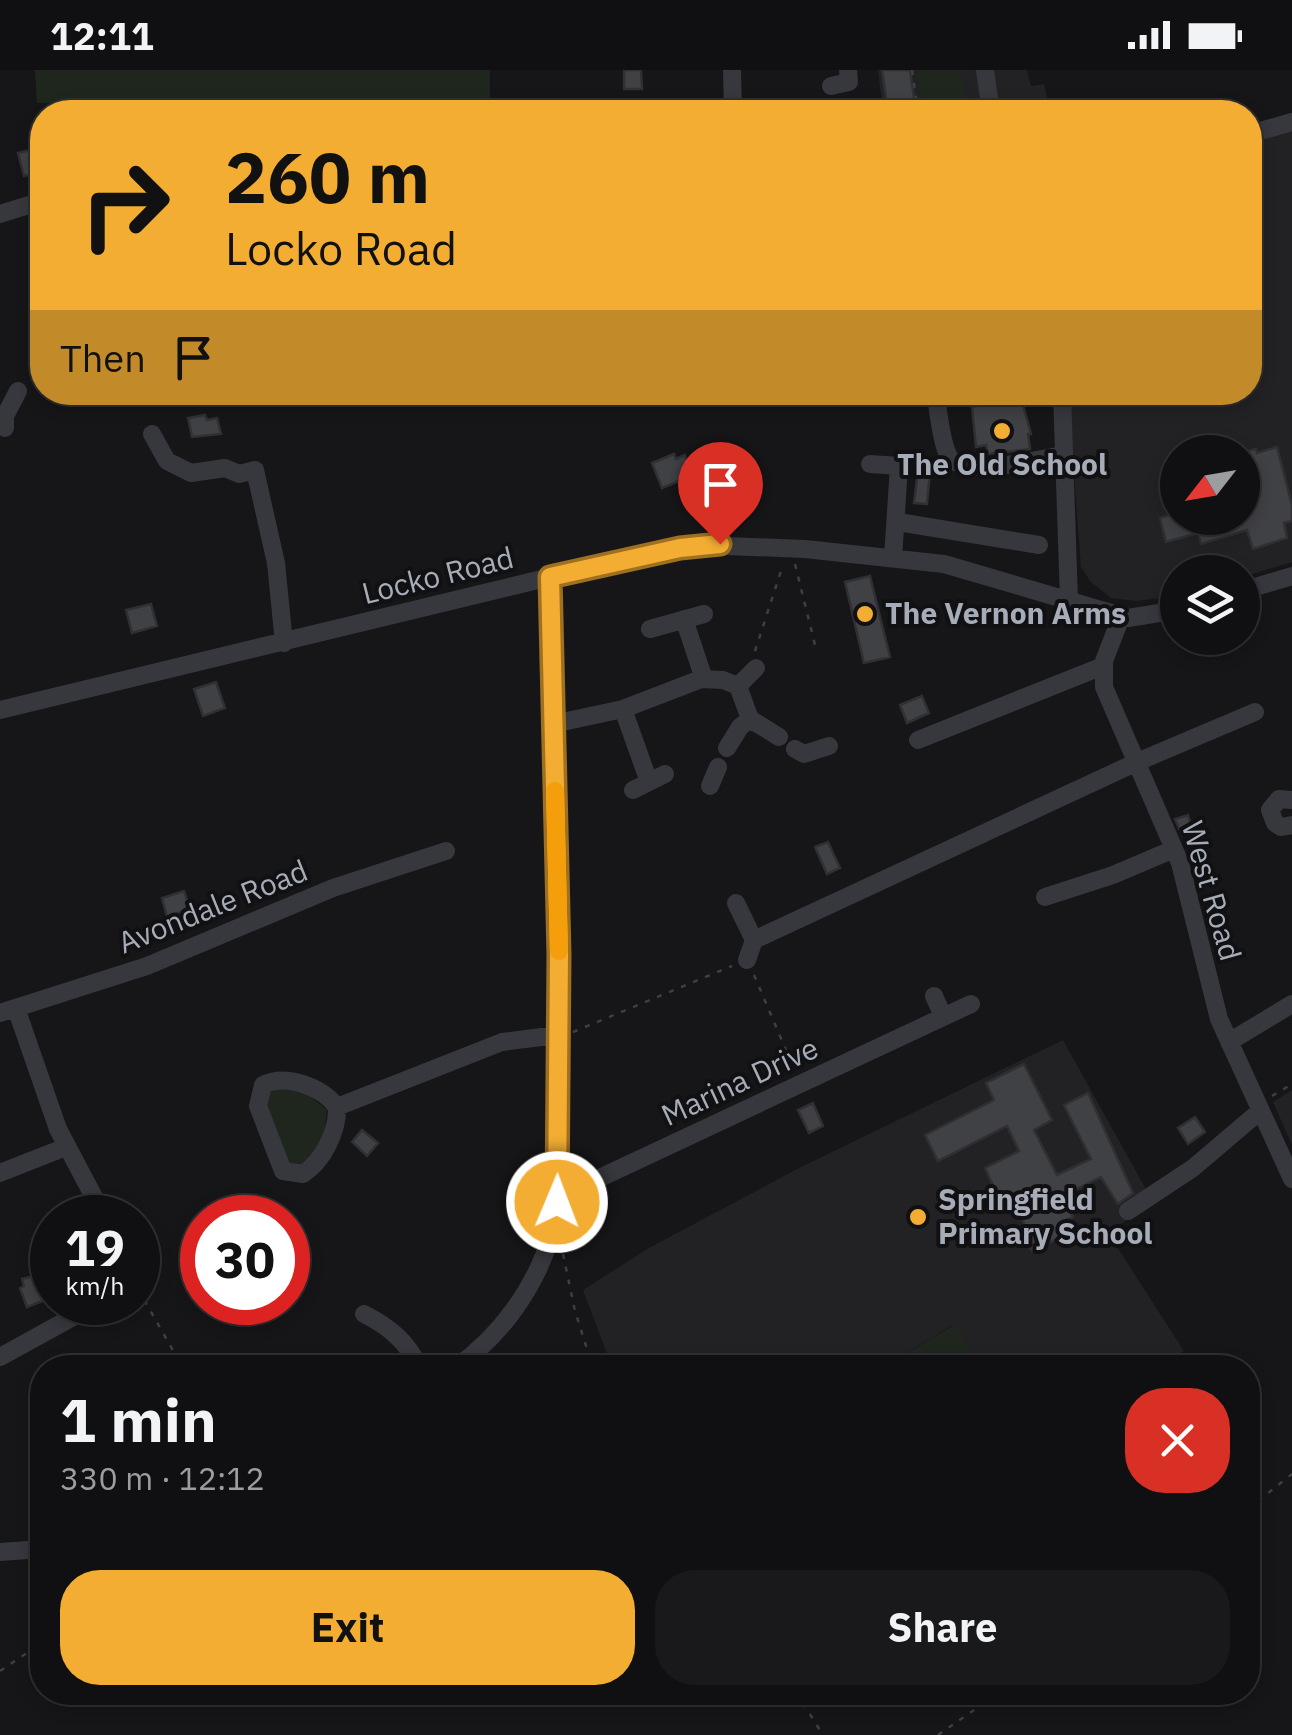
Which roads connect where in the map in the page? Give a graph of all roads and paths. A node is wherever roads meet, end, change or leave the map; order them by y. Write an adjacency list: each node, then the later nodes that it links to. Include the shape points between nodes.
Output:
1 (732, 70): 6 (street)
2 (848, 70): 5 (street, via 850,82)
3 (912, 70): 7 (path)
4 (984, 70): 8 (street)
5 (830, 86)
6 (733, 100)
7 (916, 100)
8 (990, 100)
9 (1292, 122): 10 (street)
10 (1262, 131)
11 (30, 205): 12 (street)
12 (0, 214)
13 (18, 391): 16 (street)
14 (938, 405): 18 (street, via 949,457 958,464)
15 (1062, 405): 18 (street)
16 (7, 426)
17 (152, 434): 33 (street, via 167,462 186,472 256,470)
18 (1064, 455): 27 (street)
19 (870, 464): 20 (street, via 899,466)
20 (898, 522): 21 (street); 23 (street)
21 (1039, 544)
22 (791, 548): 23 (street, Locko Road); 25 (street, Locko Road, via 700,545); 34 (path); 35 (path)
23 (893, 558): 27 (street, Locko Road, via 968,569)
24 (1292, 576): 26 (street)
25 (550, 577): 33 (street, Locko Road); 43 (street)
26 (1260, 585)
27 (1069, 600): 30 (street, Locko Road)
28 (704, 614): 31 (street)
29 (1160, 614): 30 (street)
30 (1121, 617): 36 (street)
31 (684, 620): 32 (street); 37 (street)
32 (650, 630)
33 (284, 643): 40 (street, Locko Road)
34 (815, 646)
35 (756, 660): 38 (street)
36 (1103, 666): 45 (street); 49 (street, West Road, via 1108,699)
37 (704, 679): 38 (street); 39 (street)
38 (738, 686): 42 (street)
39 (623, 709): 43 (street); 51 (street)
40 (0, 710)
41 (1255, 712): 49 (street)
42 (750, 720): 44 (street); 47 (street)
43 (553, 724): 66 (street)
44 (779, 737)
45 (918, 740)
46 (829, 746): 48 (street, via 804,754)
47 (726, 748)
48 (795, 749)
49 (1136, 762): 55 (street, West Road); 59 (street)
50 (718, 767): 52 (street)
51 (649, 782)
52 (710, 786)
53 (1292, 800): 54 (street, via 1278,799 1270,810 1274,823)
54 (1292, 825)
55 (1174, 849): 57 (street); 67 (street, West Road)
56 (446, 851): 64 (street, Avondale Road, via 355,880 147,966)
57 (1045, 897)
58 (736, 903): 59 (street)
59 (754, 940): 60 (street)
60 (747, 960): 66 (path); 68 (path)
61 (934, 996): 65 (street)
62 (970, 1004): 65 (street, Marina Drive)
63 (1292, 1004): 67 (street)
64 (8, 1010): 72 (street)
65 (944, 1016): 68 (street, Marina Drive)
66 (557, 1035): 70 (street, via 502,1042); 76 (street)
67 (1229, 1042): 71 (street, West Road)
68 (800, 1083): 76 (street, Marina Drive, via 582,1187)
69 (1292, 1084): 71 (path)
70 (337, 1107): 70 (street, via 314,1166 303,1174 283,1170 258,1106 263,1085 292,1081)
71 (1259, 1108): 73 (street, West Road); 78 (street, via 1194,1168)
72 (66, 1147): 74 (street); 77 (street)
73 (1287, 1154): 75 (street, West Road)
74 (0, 1174)
75 (1292, 1179)
76 (558, 1190): 85 (street, via 550,1236 531,1283 504,1323)
77 (92, 1195)
78 (1128, 1211)
79 (563, 1252): 86 (path)
80 (364, 1314): 84 (street, via 391,1329)
81 (58, 1325): 87 (street)
82 (159, 1325): 83 (path)
83 (176, 1355)
84 (413, 1355)
85 (469, 1355)
86 (589, 1355)
87 (0, 1357)
88 (1292, 1474): 89 (path)
89 (1260, 1499)
90 (30, 1550): 91 (street)
91 (0, 1552)
92 (30, 1650): 93 (path)
93 (0, 1671)
94 (804, 1705): 96 (path)
95 (981, 1705): 97 (path)
96 (823, 1735)
97 (938, 1735)

